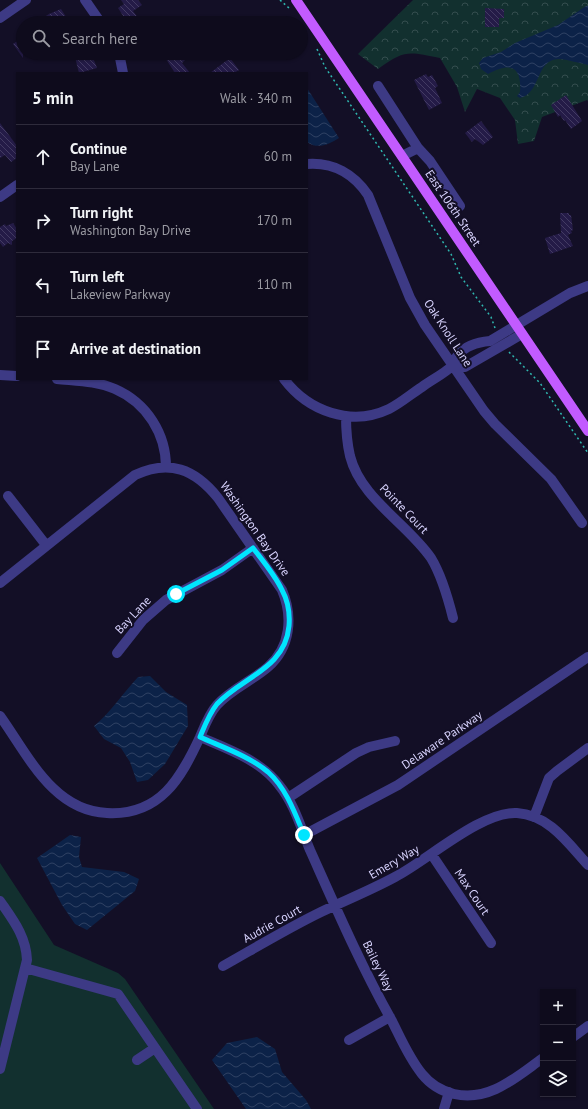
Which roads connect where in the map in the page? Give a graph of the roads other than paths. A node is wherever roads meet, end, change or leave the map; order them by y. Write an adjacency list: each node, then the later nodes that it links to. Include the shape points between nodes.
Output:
1 (26, 0): 6 (street)
2 (85, 0): 4 (street)
3 (296, 0): 5 (main road, East 106th Street)
4 (96, 16)
5 (307, 16)
6 (0, 18)
7 (308, 18): 12 (main road, East 106th Street)
8 (120, 60): 9 (street)
9 (122, 72)
10 (378, 86): 11 (street)
11 (418, 148): 12 (street); 16 (street, via 430,161)
12 (402, 156): 18 (main road, East 106th Street)
13 (308, 164): 20 (street, Oak Knoll Lane, via 344,171 363,187 410,298)
14 (16, 186): 15 (street)
15 (0, 197)
16 (460, 206)
17 (588, 286): 18 (street, via 570,293)
18 (519, 330): 19 (street); 26 (main road, East 106th Street)
19 (502, 340): 20 (street, via 465,367); 20 (street, via 477,342 458,355)
20 (452, 365): 25 (street, via 389,409 369,415); 29 (street, Oak Knoll Lane, via 495,424 551,479)
21 (0, 375): 22 (street)
22 (16, 376)
23 (72, 380): 27 (street, via 110,388 140,406 153,421 160,435 166,451)
24 (285, 380): 25 (street, via 299,396 313,406 329,413)
25 (346, 416): 33 (street, Pointe Court, via 348,441 355,468 369,491 431,558 445,590)
26 (588, 430)
27 (166, 468): 30 (street, Washington Bay Drive, via 145,470 135,475); 31 (street, Washington Bay Drive, via 186,471 207,483)
28 (8, 496): 30 (street)
29 (582, 523)
30 (46, 545): 32 (street, Washington Bay Drive)
31 (253, 548): 34 (street, Bay Lane, via 222,570 166,600 143,620); 37 (street, Washington Bay Drive, via 286,600 289,611 288,636 280,653 268,667 217,704 209,715)
32 (0, 583)
33 (453, 618)
34 (117, 653)
35 (588, 658): 42 (street, Delaware Parkway, via 398,785)
36 (0, 716): 37 (street, Washington Bay Drive, via 47,783 58,794 81,808 107,813 144,807 165,794 180,777)
37 (200, 737): 40 (street, Bailey Way, via 244,757 268,772)
38 (395, 741): 40 (street, via 356,753)
39 (588, 748): 41 (street, via 549,778)
40 (288, 798): 42 (street, Bailey Way)
41 (534, 817): 43 (street, Emery Way, via 518,813 494,816); 44 (street, via 555,830)
42 (304, 835): 46 (street, Bailey Way)
43 (432, 855): 46 (street, Emery Way, via 382,884); 47 (street, Max Court)
44 (588, 865)
45 (0, 901): 49 (street, via 27,947)
46 (335, 905): 48 (street, Audrie Court); 50 (street, Bailey Way)
47 (491, 943)
48 (223, 966)
49 (25, 968): 54 (street, via 118,994); 57 (street)
50 (390, 1017): 53 (street); 58 (street, Bailey Way, via 422,1074 431,1083)
51 (588, 1026): 52 (street)
52 (576, 1035)
53 (349, 1040)
54 (155, 1048): 55 (street); 59 (street)
55 (137, 1060)
56 (540, 1060): 58 (street, Bailey Way, via 495,1091 469,1096)
57 (0, 1069)
58 (449, 1092): 60 (street)
59 (197, 1109)
60 (444, 1109)

